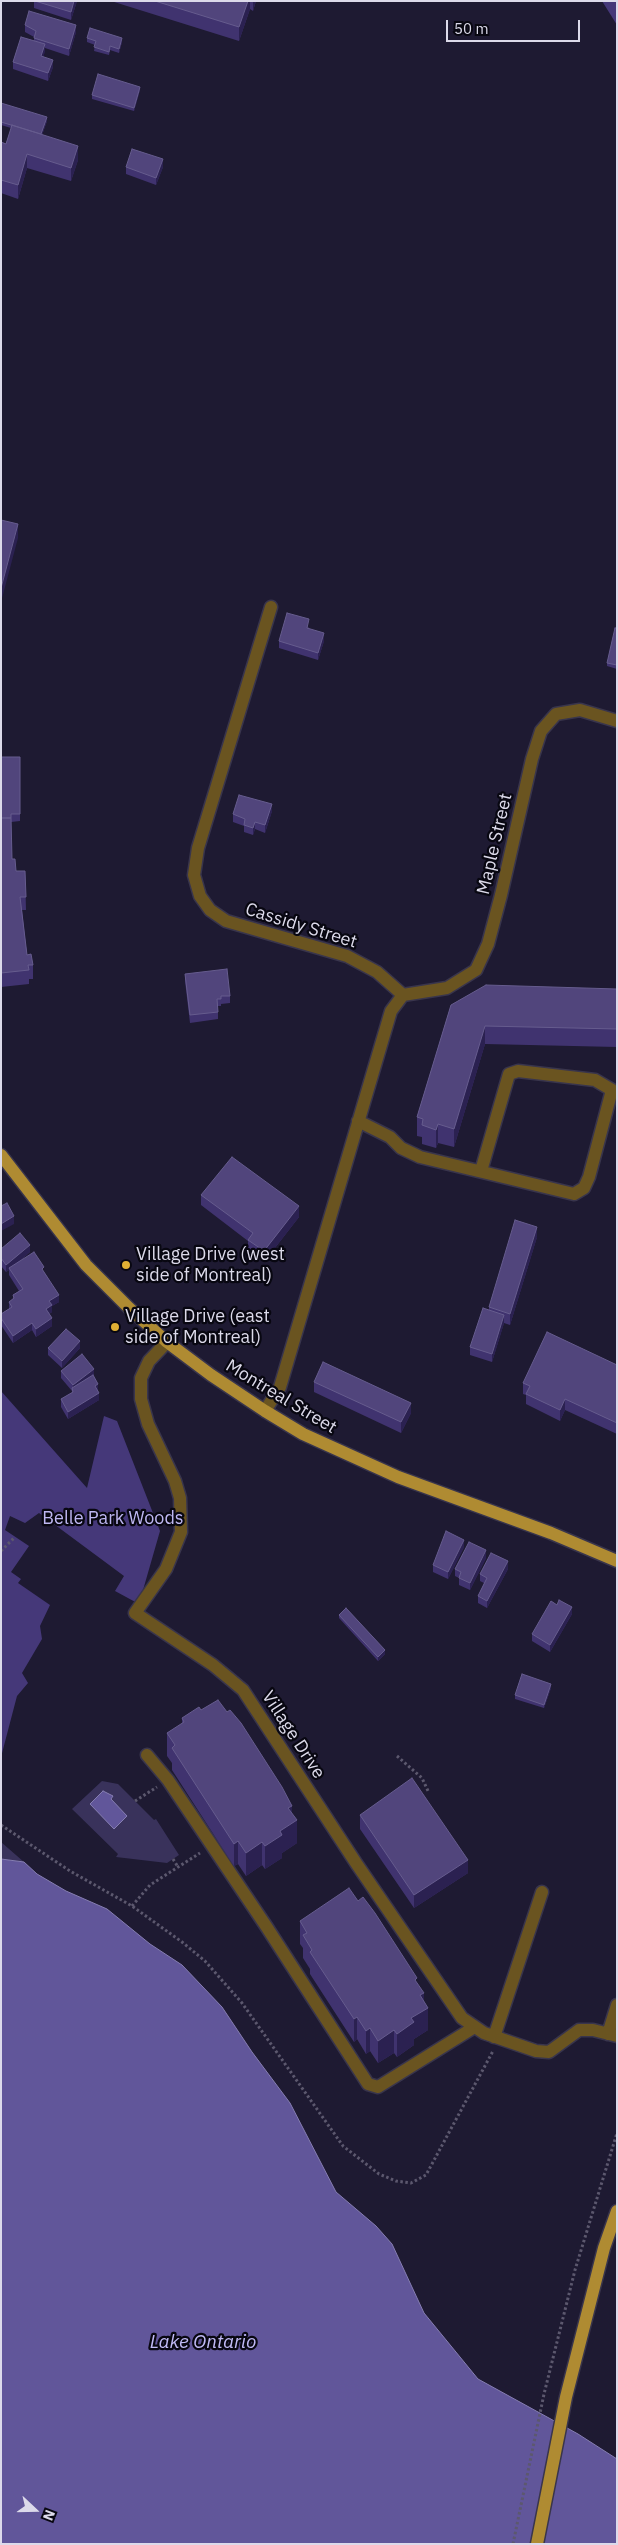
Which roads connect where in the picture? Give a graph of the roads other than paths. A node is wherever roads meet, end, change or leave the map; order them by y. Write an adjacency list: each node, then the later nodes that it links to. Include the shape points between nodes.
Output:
1 (271, 607): 3 (street, Cassidy Street, via 198,848 194,875 200,896 210,910 226,921 348,956 377,972)
2 (617, 721): 3 (street, Maple Street, via 580,710 556,714 541,731 488,944 476,970 447,988)
3 (403, 995): 4 (street, via 391,1011)
4 (358, 1121): 6 (street, via 420,1156); 8 (street, via 280,1387)
5 (1, 1155): 7 (main road, Montreal Street, via 86,1265)
6 (480, 1171): 6 (street, via 574,1194 584,1188 612,1090 595,1080 518,1071 509,1074)
7 (167, 1342): 8 (main road, Montreal Street); 13 (street, Village Drive, via 150,1360 141,1378 141,1399 148,1424 175,1481 182,1513 181,1532 166,1569 135,1612 213,1665 243,1690 452,2006)
8 (265, 1411): 9 (main road, Montreal Street, via 303,1434 389,1473)
9 (617, 1561)
10 (147, 1755): 13 (street, via 168,1780 368,2084 378,2087)
11 (542, 1892): 15 (street)
12 (617, 2005): 14 (street)
13 (473, 2028): 15 (street, Village Drive)
14 (612, 2035): 15 (street, Village Drive, via 579,2030 549,2052)
15 (494, 2037)
16 (617, 2211): 17 (main road, via 604,2248 566,2398)
17 (537, 2544)

